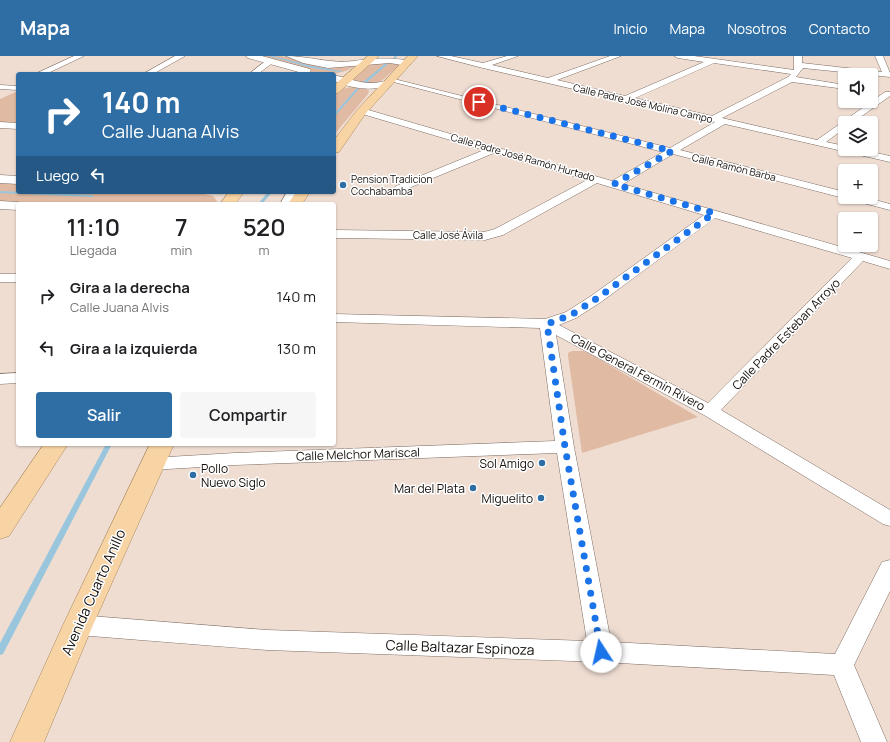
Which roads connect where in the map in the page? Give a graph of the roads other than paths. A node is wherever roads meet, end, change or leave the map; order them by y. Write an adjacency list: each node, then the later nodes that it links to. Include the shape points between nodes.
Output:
1 (80, 56): 16 (street)
2 (181, 56): 17 (street)
3 (251, 56): 13 (street)
4 (291, 56): 11 (street, via 333,65)
5 (441, 56): 14 (street, Calle Padre José Molina Campo)
6 (514, 56): 14 (street)
7 (617, 56): 22 (street)
8 (678, 56): 10 (street)
9 (879, 56): 20 (street)
10 (716, 58): 15 (street); 30 (street)
11 (370, 59): 12 (street); 21 (highway)
12 (410, 59): 23 (highway)
13 (271, 61): 18 (street); 19 (street)
14 (483, 66): 22 (street, Calle Padre José Molina Campo)
15 (796, 68): 20 (street); 24 (street); 33 (street)
16 (44, 72)
17 (151, 72)
18 (256, 72)
19 (311, 72)
20 (889, 75)
21 (339, 80): 23 (street, via 360,87)
22 (548, 81): 30 (street, Calle Padre José Molina Campo)
23 (388, 82): 31 (highway); 41 (street, Calle Ramón Barba)
24 (838, 84)
25 (16, 85): 26 (street)
26 (4, 88): 27 (street)
27 (16, 88)
28 (878, 92): 29 (street)
29 (889, 94): 32 (street)
30 (625, 99): 33 (street, Calle Padre José Molina Campo)
31 (362, 111): 38 (highway); 40 (street, Calle Padre José Ramón Hurtado)
32 (856, 116)
33 (718, 120): 37 (street, Calle Padre José Molina Campo); 41 (street)
34 (0, 125): 35 (street)
35 (16, 126)
36 (838, 129): 37 (street)
37 (818, 143): 39 (street, Calle Padre José Molina Campo)
38 (336, 146)
39 (838, 147)
40 (494, 149): 44 (street, Calle Padre José Ramón Hurtado); 48 (street)
41 (672, 151): 47 (street); 50 (street, Calle Ramón Barba)
42 (876, 156): 43 (street, Calle Padre José Molina Campo)
43 (890, 159)
44 (596, 179): 47 (street, Calle Padre José Ramón Hurtado); 57 (street, Calle José Ávila, via 499,232 485,236)
45 (0, 180): 46 (street)
46 (16, 180)
47 (614, 184): 56 (street, Calle Padre José Ramón Hurtado)
48 (400, 188)
49 (235, 194): 51 (highway)
50 (838, 194)
51 (229, 202)
52 (878, 204): 55 (street)
53 (0, 205): 54 (street)
54 (16, 206)
55 (890, 207)
56 (714, 213): 58 (street, Calle Padre José Ramón Hurtado); 63 (street, via 596,299 571,315)
57 (336, 234)
58 (861, 256): 59 (street, Calle Padre José Ramón Hurtado); 66 (street, Calle Padre Esteban Arroyo)
59 (890, 265)
60 (0, 278): 61 (street)
61 (16, 278)
62 (336, 318): 63 (street, Calle General Fermín Rivero)
63 (547, 324): 66 (street, Calle General Fermín Rivero); 68 (street)
64 (0, 378): 65 (street)
65 (16, 378)
66 (710, 411): 70 (street, Calle General Fermín Rivero)
67 (55, 446): 71 (highway)
68 (565, 447): 69 (street, Calle Melchor Mariscal, via 235,459); 74 (street)
69 (156, 454): 73 (highway, Avenida Cuarto Anillo)
70 (890, 519)
71 (0, 529)
72 (890, 568): 75 (street)
73 (78, 625): 74 (street, Calle Baltazar Espinoza, via 267,640); 76 (highway, Avenida Cuarto Anillo)
74 (601, 652): 75 (street, Calle Baltazar Espinoza)
75 (842, 665): 77 (street)
76 (27, 742)
77 (874, 742)

